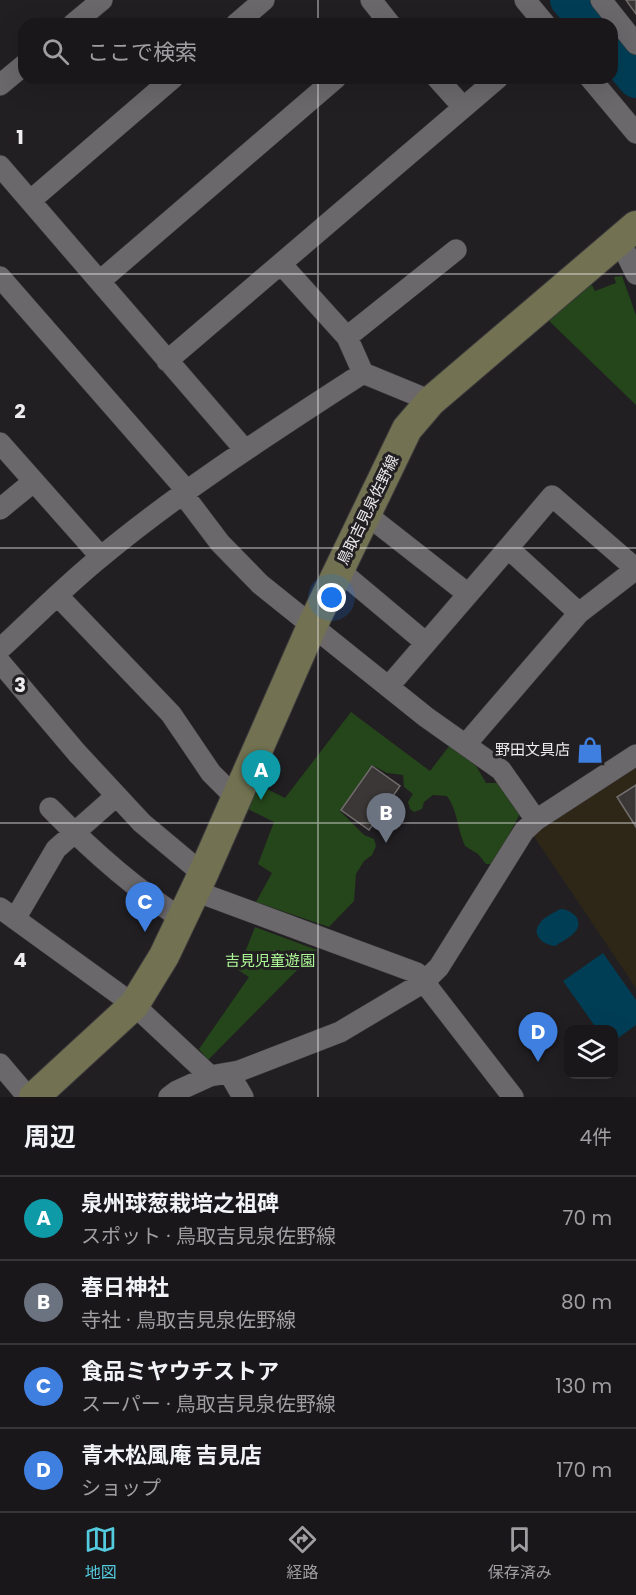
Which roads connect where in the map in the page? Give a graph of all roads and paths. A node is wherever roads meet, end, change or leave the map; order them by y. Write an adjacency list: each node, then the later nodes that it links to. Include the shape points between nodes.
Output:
1 (102, 0): 6 (street)
2 (264, 0): 7 (street)
3 (371, 0): 8 (street)
4 (525, 0): 9 (street)
5 (601, 0): 10 (street)
6 (80, 18)
7 (243, 18)
8 (385, 18)
9 (540, 18)
10 (615, 18)
11 (618, 21): 12 (street)
12 (636, 44)
13 (18, 70): 19 (street)
14 (166, 84): 23 (street)
15 (329, 84): 29 (street)
16 (442, 84): 20 (street)
17 (491, 84): 20 (street)
18 (595, 84): 21 (street)
19 (0, 85)
20 (462, 107): 26 (street)
21 (636, 133)
22 (0, 166): 23 (street)
23 (30, 201): 29 (street)
24 (627, 232): 27 (street); 33 (main road, 鳥取吉見泉佐野線)
25 (456, 250): 30 (street)
26 (281, 264): 30 (street); 31 (street)
27 (636, 274)
28 (0, 277): 37 (street)
29 (100, 281): 31 (street)
30 (347, 337): 32 (street)
31 (168, 361): 35 (street)
32 (363, 373): 33 (street); 35 (street)
33 (431, 402): 39 (main road, 鳥取吉見泉佐野線, via 407,429)
34 (0, 443): 36 (street)
35 (245, 450): 37 (street)
36 (33, 482): 38 (street); 41 (street)
37 (185, 492): 41 (street); 47 (street, via 220,543 252,576)
38 (0, 509)
39 (366, 514): 43 (main road, 鳥取吉見泉佐野線); 44 (street)
40 (508, 548): 42 (street, via 552,496); 44 (street); 46 (street)
41 (101, 557): 45 (street)
42 (636, 569): 46 (street)
43 (339, 570): 47 (main road, 鳥取吉見泉佐野線); 48 (street)
44 (468, 594): 48 (street)
45 (58, 596): 49 (street); 55 (street, via 171,714 211,772)
46 (579, 613): 52 (street)
47 (312, 626): 51 (street); 55 (main road, 鳥取吉見泉佐野線)
48 (426, 643): 51 (street)
49 (0, 649)
50 (0, 662): 54 (street)
51 (389, 686): 52 (street)
52 (466, 744): 57 (street, via 501,770)
53 (636, 755): 57 (street)
54 (117, 796): 58 (street); 59 (street)
55 (236, 798): 59 (main road, 鳥取吉見泉佐野線)
56 (50, 808): 58 (street)
57 (536, 820): 62 (street, via 524,831 439,967)
58 (74, 833): 60 (street, via 56,849); 61 (street, via 150,898)
59 (199, 883): 61 (main road, 鳥取吉見泉佐野線); 62 (street, via 417,973)
60 (7, 913): 63 (street)
61 (181, 918): 63 (main road, 鳥取吉見泉佐野線, via 164,956)
62 (424, 982): 65 (street, via 340,1032); 70 (street)
63 (134, 1005): 65 (street); 67 (main road, 鳥取吉見泉佐野線)
64 (0, 1064): 66 (street)
65 (220, 1074): 68 (street); 69 (street)
66 (28, 1097)
67 (34, 1097)
68 (169, 1097)
69 (243, 1097)
70 (513, 1097)

